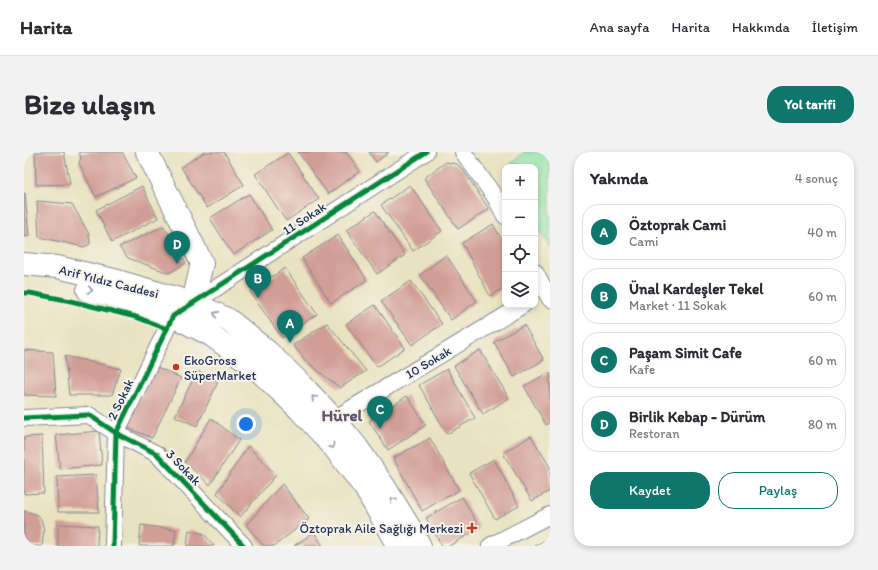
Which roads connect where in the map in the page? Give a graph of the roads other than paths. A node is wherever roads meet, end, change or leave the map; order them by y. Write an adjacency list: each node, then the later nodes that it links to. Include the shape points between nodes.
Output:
1 (147, 152): 9 (main road, via 202,263)
2 (426, 152): 9 (street, 11 Sokak)
3 (463, 152): 4 (street)
4 (502, 210)
5 (24, 264): 9 (main road, Arif Yıldız Caddesi, via 56,267 114,280)
6 (24, 279): 11 (main road, Arif Yıldız Caddesi, one-way to 11, via 54,281 111,295)
7 (538, 281): 8 (street)
8 (543, 296)
9 (193, 303): 11 (street, 11 Sokak); 13 (main road, Arif Yıldız Caddesi, one-way to 9, via 268,352 229,320)
10 (518, 308): 13 (street, 10 Sokak)
11 (173, 316): 14 (street, 2 Sokak); 18 (main road, Arif Yıldız Caddesi, one-way to 18, via 211,334 254,366 299,409 333,446 365,488)
12 (24, 418): 14 (street, 3 Sokak, via 89,415)
13 (334, 419): 19 (main road, Arif Yıldız Caddesi, one-way to 13, via 384,486)
14 (116, 433): 16 (street, 2 Sokak); 17 (street, 3 Sokak, via 157,454)
15 (550, 515): 20 (street)
16 (114, 546)
17 (244, 546)
18 (398, 546)
19 (420, 546)
20 (490, 546)

